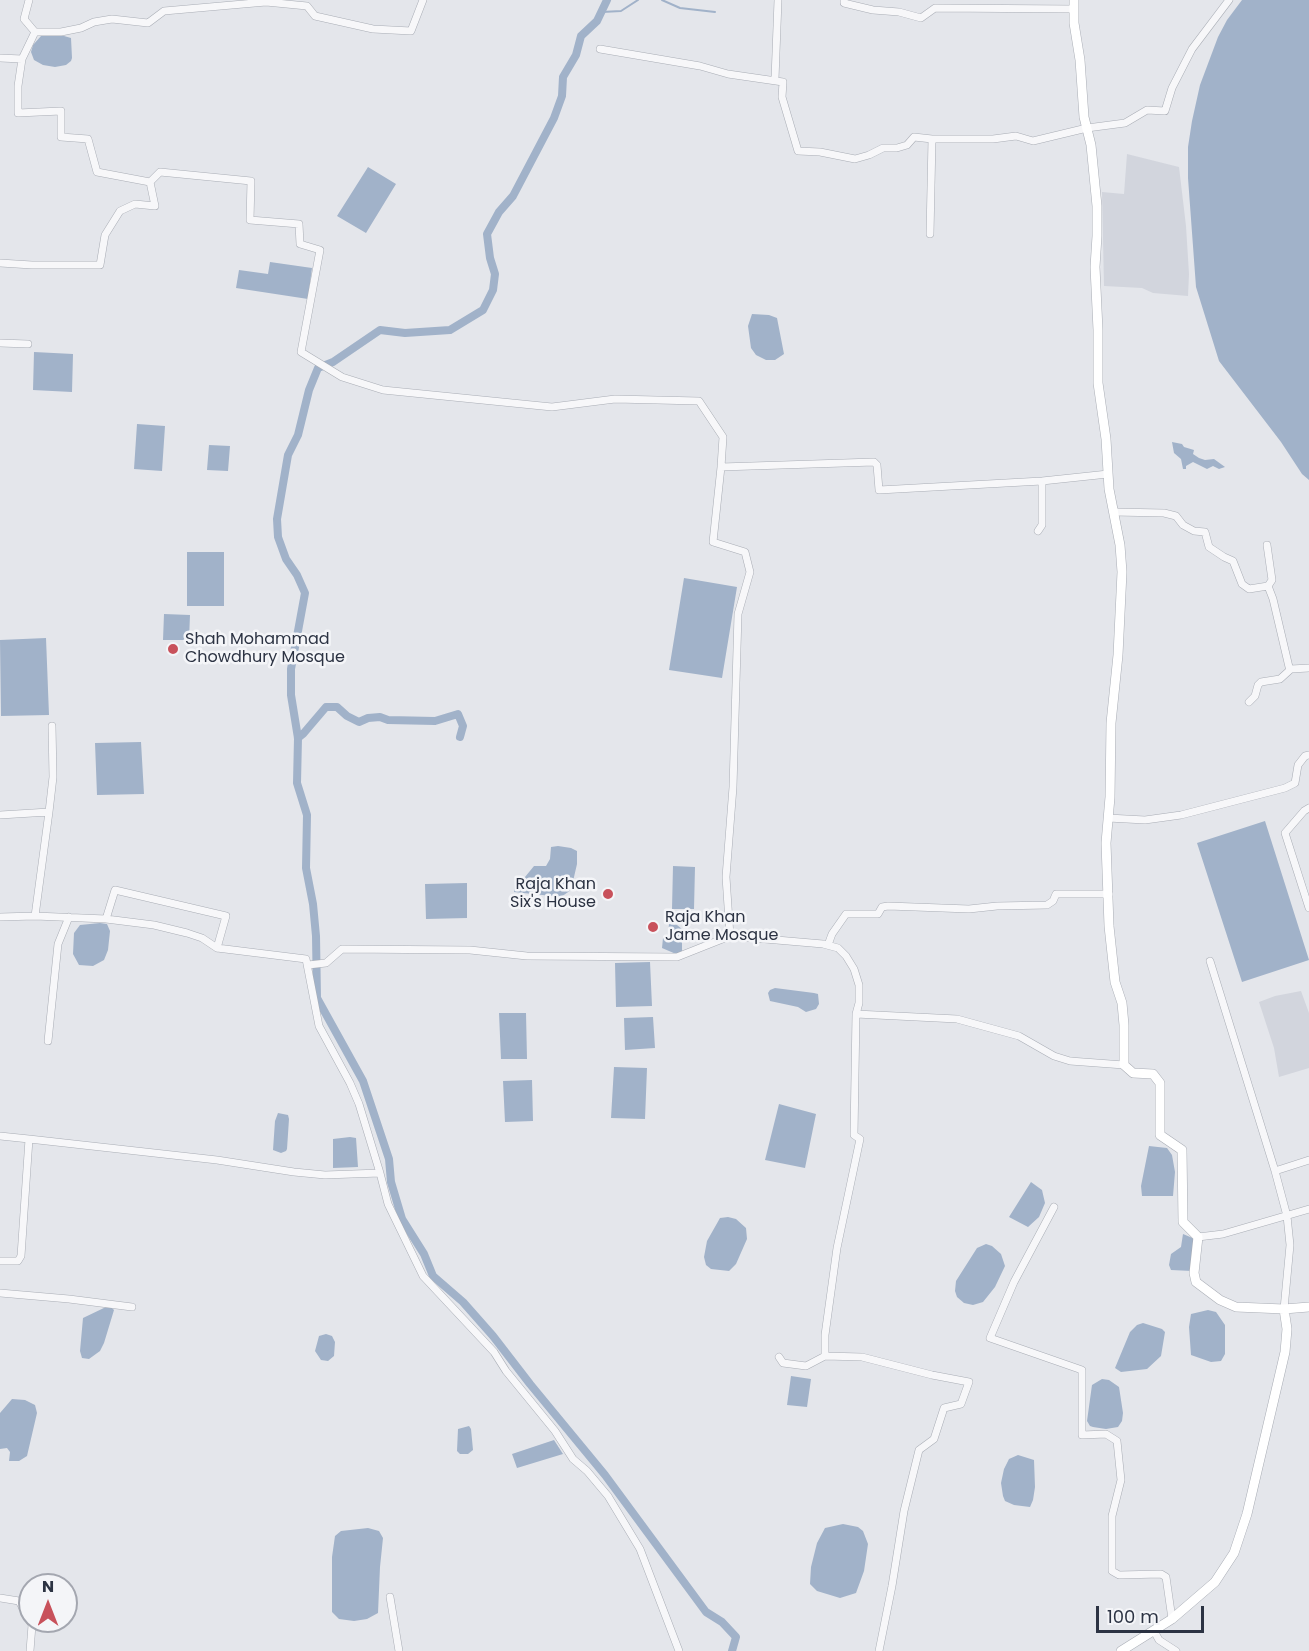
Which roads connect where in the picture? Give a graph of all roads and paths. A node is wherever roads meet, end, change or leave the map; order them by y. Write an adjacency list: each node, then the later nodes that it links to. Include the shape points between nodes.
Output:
1 (29, 0): 8 (street, via 24,18)
2 (423, 0): 6 (street, via 411,31 373,29 315,16 307,6)
3 (778, 0): 12 (street)
4 (844, 0): 7 (street, via 873,10 921,18 935,8)
5 (1229, 0): 13 (street, via 1192,49 1165,111 1147,110 1125,123)
6 (272, 2): 8 (street, via 164,11 148,23 112,19 61,32)
7 (1074, 4): 13 (street)
8 (35, 32): 11 (street)
9 (600, 49): 12 (street, via 728,74)
10 (0, 58): 11 (street)
11 (22, 59): 15 (street, via 18,112 61,111 61,137 88,139 98,172)
12 (775, 79): 14 (street, via 783,82 782,97 798,151 855,159 883,148 908,145 914,137)
13 (1087, 128): 14 (street, via 1033,141 1016,136); 21 (street, via 1097,206 1098,383)
14 (932, 139): 16 (street)
15 (150, 182): 17 (street, via 155,206 135,204 120,211 105,235 100,265); 20 (street, via 160,172 251,182 250,220 299,224 300,244 320,250 301,352 342,376 383,390 552,407 615,399 699,401 723,437)
16 (930, 234)
17 (0, 263)
18 (0, 343): 19 (street)
19 (28, 344)
20 (721, 467): 22 (street, via 874,462 879,490); 42 (street, via 712,542 745,552 750,572 738,614 726,877)
21 (1108, 474): 22 (street); 23 (street)
22 (1042, 481): 24 (street, via 1042,525)
23 (1114, 512): 26 (street, via 1176,516 1183,525 1205,532 1209,547 1233,561 1242,584 1249,589); 35 (street, via 1122,572 1110,723)
24 (1038, 531)
25 (1267, 545): 26 (street, via 1272,580)
26 (1268, 586): 28 (street)
27 (1309, 668): 28 (street)
28 (1291, 669): 29 (street, via 1280,679 1258,685)
29 (1249, 702)
30 (52, 726): 33 (street, via 53,777)
31 (1309, 755): 35 (street, via 1298,765 1295,783 1285,788 1181,815 1145,820)
32 (1309, 808): 37 (street, via 1285,833)
33 (48, 812): 34 (street); 38 (street)
34 (0, 815)
35 (1108, 818): 36 (street)
36 (1108, 894): 43 (street, via 1056,894 1047,905 969,909 882,907 878,914 846,914); 49 (street, via 1115,982 1122,1003)
37 (1309, 908)
38 (35, 916): 39 (street); 40 (street)
39 (0, 917)
40 (69, 917): 41 (street); 48 (street, via 58,944)
41 (106, 919): 44 (street, via 187,933); 44 (street, via 115,890 226,916)
42 (730, 936): 43 (street); 46 (street, via 677,957 342,949 326,963)
43 (828, 945): 47 (street, via 838,948 854,969 859,985)
44 (216, 948): 46 (street, via 306,959)
45 (1210, 961): 53 (street)
46 (309, 965): 54 (street, via 319,1026 354,1093)
47 (856, 1014): 49 (street, via 957,1019 1019,1036 1070,1061); 64 (street, via 854,1135 860,1139 837,1248)
48 (48, 1041)
49 (1124, 1065): 58 (street, via 1133,1073 1153,1074 1160,1083 1160,1135 1182,1150 1183,1222)
50 (0, 1136): 51 (street)
51 (28, 1139): 54 (street, via 294,1172); 59 (street, via 21,1256 18,1261)
52 (1309, 1160): 53 (street)
53 (1275, 1171): 57 (street)
54 (380, 1173): 74 (street, via 388,1204 423,1276 494,1352 573,1459 608,1496 640,1549)
55 (1054, 1207): 69 (street, via 990,1338 1082,1370 1082,1435 1107,1434 1117,1441 1121,1480 1112,1516 1112,1571 1119,1575 1166,1577)
56 (1309, 1209): 57 (street)
57 (1287, 1216): 58 (street); 63 (street, via 1290,1245)
58 (1198, 1237): 63 (street, via 1194,1273 1200,1287 1236,1307)
59 (0, 1261)
60 (0, 1293): 61 (street)
61 (132, 1307)
62 (1309, 1307): 63 (street)
63 (1284, 1309): 69 (street, via 1285,1352 1247,1514 1234,1553 1215,1582)
64 (825, 1356): 65 (street, via 806,1366 783,1363); 75 (street, via 862,1357 969,1382 961,1404 944,1408 934,1438 919,1450)
65 (779, 1357)
66 (390, 1597): 73 (street)
67 (0, 1598): 68 (street)
68 (18, 1600)
69 (1172, 1619): 70 (street)
70 (1154, 1630): 76 (street); 77 (street, via 1159,1640)
71 (31, 1633): 72 (street)
72 (30, 1651)
73 (399, 1651)
74 (679, 1651)
75 (879, 1651)
76 (1121, 1651)
77 (1176, 1651)

